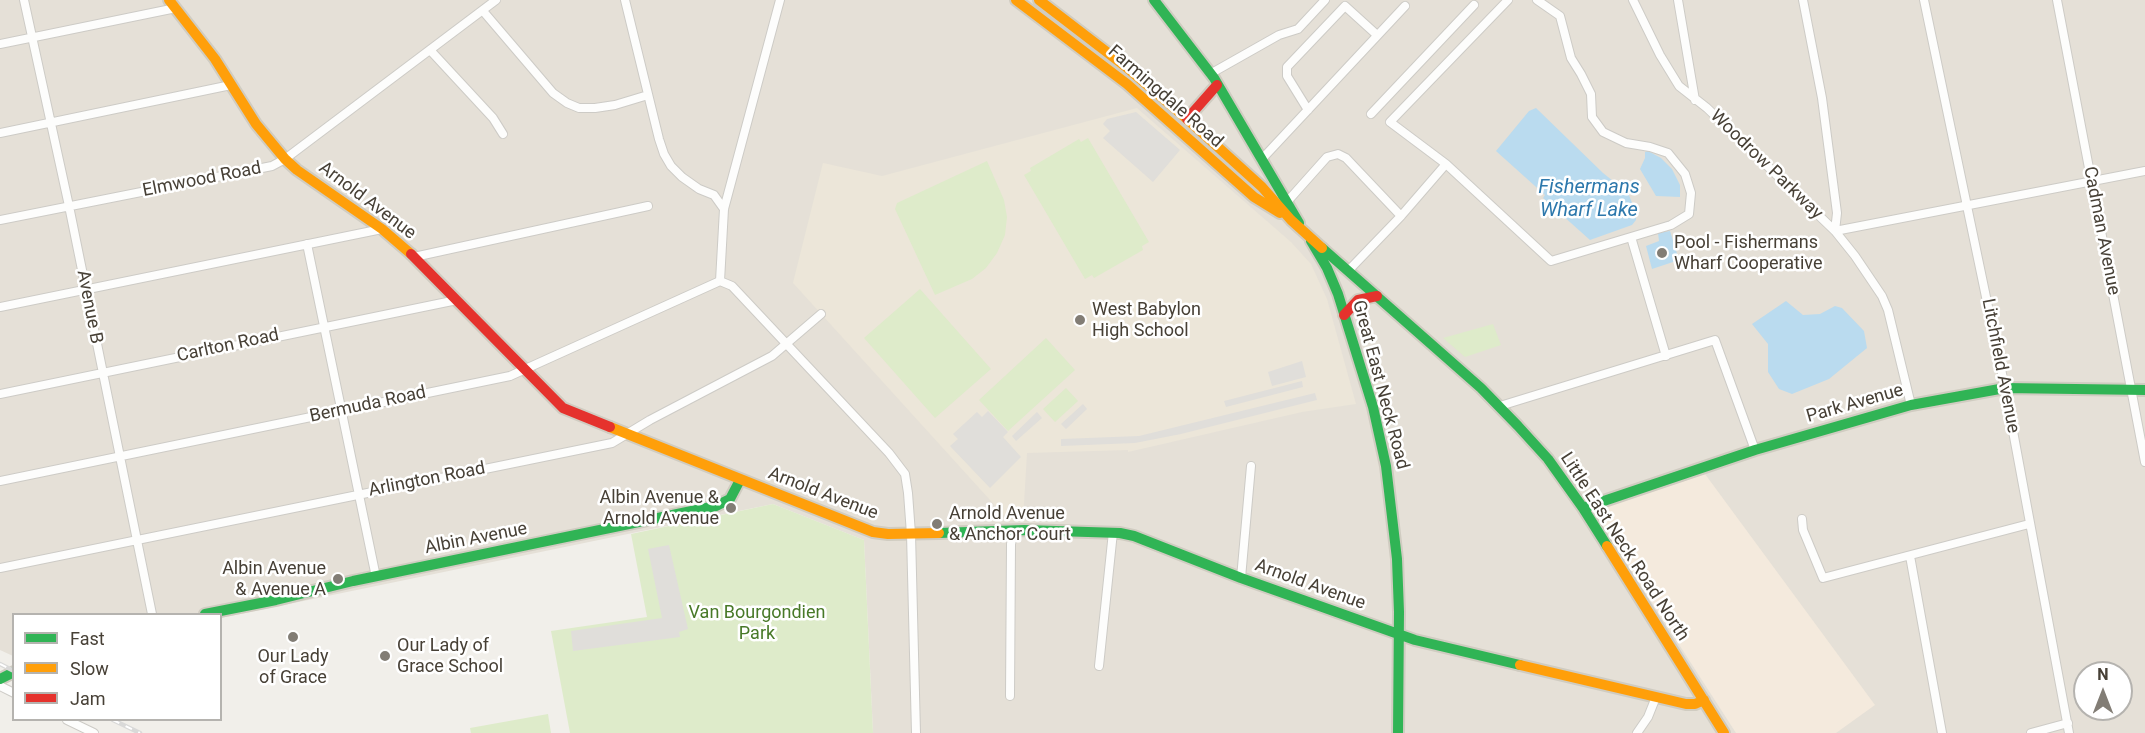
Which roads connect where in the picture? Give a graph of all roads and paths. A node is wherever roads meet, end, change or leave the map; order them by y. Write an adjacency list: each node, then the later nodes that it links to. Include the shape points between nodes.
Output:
1 (24, 0): 21 (street, Avenue B)
2 (496, 0): 19 (street, Elmwood Road)
3 (626, 0): 27 (street)
4 (780, 0): 44 (street)
5 (1016, 0): 47 (street, Farmingdale Road, via 1127,84 1254,197)
6 (1039, 0): 31 (street, Farmingdale Road)
7 (1154, 0): 24 (street)
8 (1325, 0): 24 (street, via 1298,29 1279,35)
9 (1508, 0): 37 (street, via 1390,122)
10 (1537, 0): 51 (street, via 1560,16 1570,58 1591,94 1592,117 1603,132 1626,143 1668,153 1685,174 1691,193 1689,214 1671,225)
11 (1633, 0): 28 (street, Woodrow Parkway, via 1668,71)
12 (1678, 0): 28 (street)
13 (1803, 0): 49 (street, via 1822,98 1837,213)
14 (1924, 0): 41 (street, Litchfield Avenue)
15 (2057, 0): 39 (street, Cadman Avenue)
16 (172, 4): 21 (street); 26 (street, Arnold Avenue)
17 (1474, 5): 30 (street)
18 (1405, 6): 20 (street)
19 (483, 11): 23 (street, Elmwood Road); 27 (street, via 553,93 567,103 596,108)
20 (1377, 35): 29 (street); 29 (street, via 1346,6 1287,67 1287,76)
21 (32, 38): 22 (street); 32 (street, Avenue B)
22 (0, 45)
23 (430, 50): 34 (street); 35 (street, Elmwood Road)
24 (1210, 74): 25 (street)
25 (1217, 84): 31 (street); 36 (street)
26 (231, 85): 32 (street); 35 (street, Arnold Avenue)
27 (648, 95): 44 (street, via 658,139 671,166 699,189 714,195)
28 (1695, 100): 49 (street, Woodrow Parkway)
29 (1308, 111): 36 (street)
30 (1371, 114)
31 (1188, 119): 47 (street, Farmingdale Road, via 1262,187)
32 (50, 123): 33 (street); 42 (street, Avenue B)
33 (0, 133)
34 (503, 134)
35 (285, 159): 42 (street, Elmwood Road, via 272,166); 48 (street, Arnold Avenue)
36 (1262, 160): 40 (street)
37 (1446, 164): 45 (street); 51 (street, via 1551,261)
38 (2145, 171): 39 (street)
39 (2092, 182): 41 (street); 68 (street, Cadman Avenue)
40 (1286, 203): 45 (street, via 1327,157 1338,154); 50 (street)
41 (1968, 205): 49 (street); 67 (street, Litchfield Avenue)
42 (69, 206): 46 (street, Elmwood Road); 56 (street, Avenue B)
43 (648, 207): 53 (street)
44 (724, 209): 55 (street)
45 (1401, 216): 54 (street)
46 (0, 220)
47 (1291, 220): 50 (street, Farmingdale Road)
48 (382, 229): 52 (street); 53 (street, Arnold Avenue)
49 (1835, 231): 71 (street, Woodrow Parkway, via 1882,296)
50 (1305, 233): 54 (street, Little East Neck Road North); 61 (street, Great East Neck Road, via 1328,268)
51 (1630, 237): 64 (street)
52 (307, 244): 56 (street); 62 (street)
53 (414, 257): 58 (street, Arnold Avenue)
54 (1348, 271): 57 (street, Little East Neck Road North)
55 (720, 280): 63 (street, via 732,286); 65 (street, Bermuda Road)
56 (86, 290): 59 (street); 66 (street, Avenue B)
57 (1377, 296): 61 (street, via 1358,300); 72 (street, Little East Neck Road North)
58 (457, 300): 62 (street, Carlton Road); 65 (street, Arnold Avenue)
59 (0, 307)
60 (821, 314): 63 (street, Arlington Road)
61 (1344, 315): 95 (street, Great East Neck Road, via 1373,407 1386,466 1396,545)
62 (324, 327): 66 (street, Carlton Road); 73 (street)
63 (787, 344): 74 (street, Arlington Road); 87 (street, via 904,474)
64 (1666, 356): 72 (street); 75 (street, via 1715,340)
65 (525, 370): 73 (street, Bermuda Road); 74 (street, Arnold Avenue, via 563,408)
66 (102, 373): 70 (street, Carlton Road); 76 (street, Avenue B)
67 (2005, 387): 68 (street, Park Avenue); 71 (street, Park Avenue); 84 (street, Litchfield Avenue)
68 (2132, 389): 69 (street, Park Avenue); 77 (street, Cadman Avenue)
69 (2145, 390)
70 (0, 394)
71 (1911, 405): 75 (street, Park Avenue)
72 (1500, 406): 82 (street, Little East Neck Road North, via 1548,459)
73 (342, 410): 76 (street, Bermuda Road); 81 (street)
74 (628, 435): 79 (street, Arnold Avenue); 81 (street, Arlington Road, via 612,443)
75 (1755, 450): 82 (street, Park Avenue)
76 (120, 456): 80 (street, Bermuda Road); 88 (street, Avenue B)
77 (2145, 462)
78 (1251, 466): 92 (street)
79 (740, 480): 87 (street, Arnold Avenue, via 861,528 883,534); 91 (street, Albin Avenue, via 730,499 716,506)
80 (0, 481)
81 (359, 494): 88 (street, Arlington Road); 91 (street)
82 (1583, 508): 99 (street, Little East Neck Road North)
83 (1802, 519): 89 (street, via 1823,578)
84 (2029, 524): 89 (street); 101 (street, Litchfield Avenue)
85 (1014, 531): 86 (street, Arnold Avenue); 87 (street, Arnold Avenue); 97 (street)
86 (1113, 532): 92 (street, Arnold Avenue, via 1134,536); 96 (street)
87 (911, 534): 103 (street)
88 (136, 540): 90 (street, Arlington Road); 93 (street, Avenue B)
89 (1910, 556): 107 (street)
90 (0, 568)
91 (376, 577): 94 (street, Albin Avenue)
92 (1241, 578): 95 (street, Arnold Avenue)
93 (152, 613)
94 (215, 613)
95 (1399, 634): 98 (street, Arnold Avenue); 104 (street, Great East Neck Road)
96 (1098, 666)
97 (1010, 696)
98 (1656, 697): 99 (street, Arnold Avenue, via 1689,705); 105 (street)
99 (1704, 700): 106 (street, Little East Neck Road North)
100 (69, 721): 102 (street)
101 (2068, 723): 108 (street); 109 (street, Litchfield Avenue)
102 (94, 733)
103 (916, 733)
104 (1398, 733)
105 (1638, 733)
106 (1724, 733)
107 (1942, 733)
108 (2031, 733)
109 (2069, 733)

